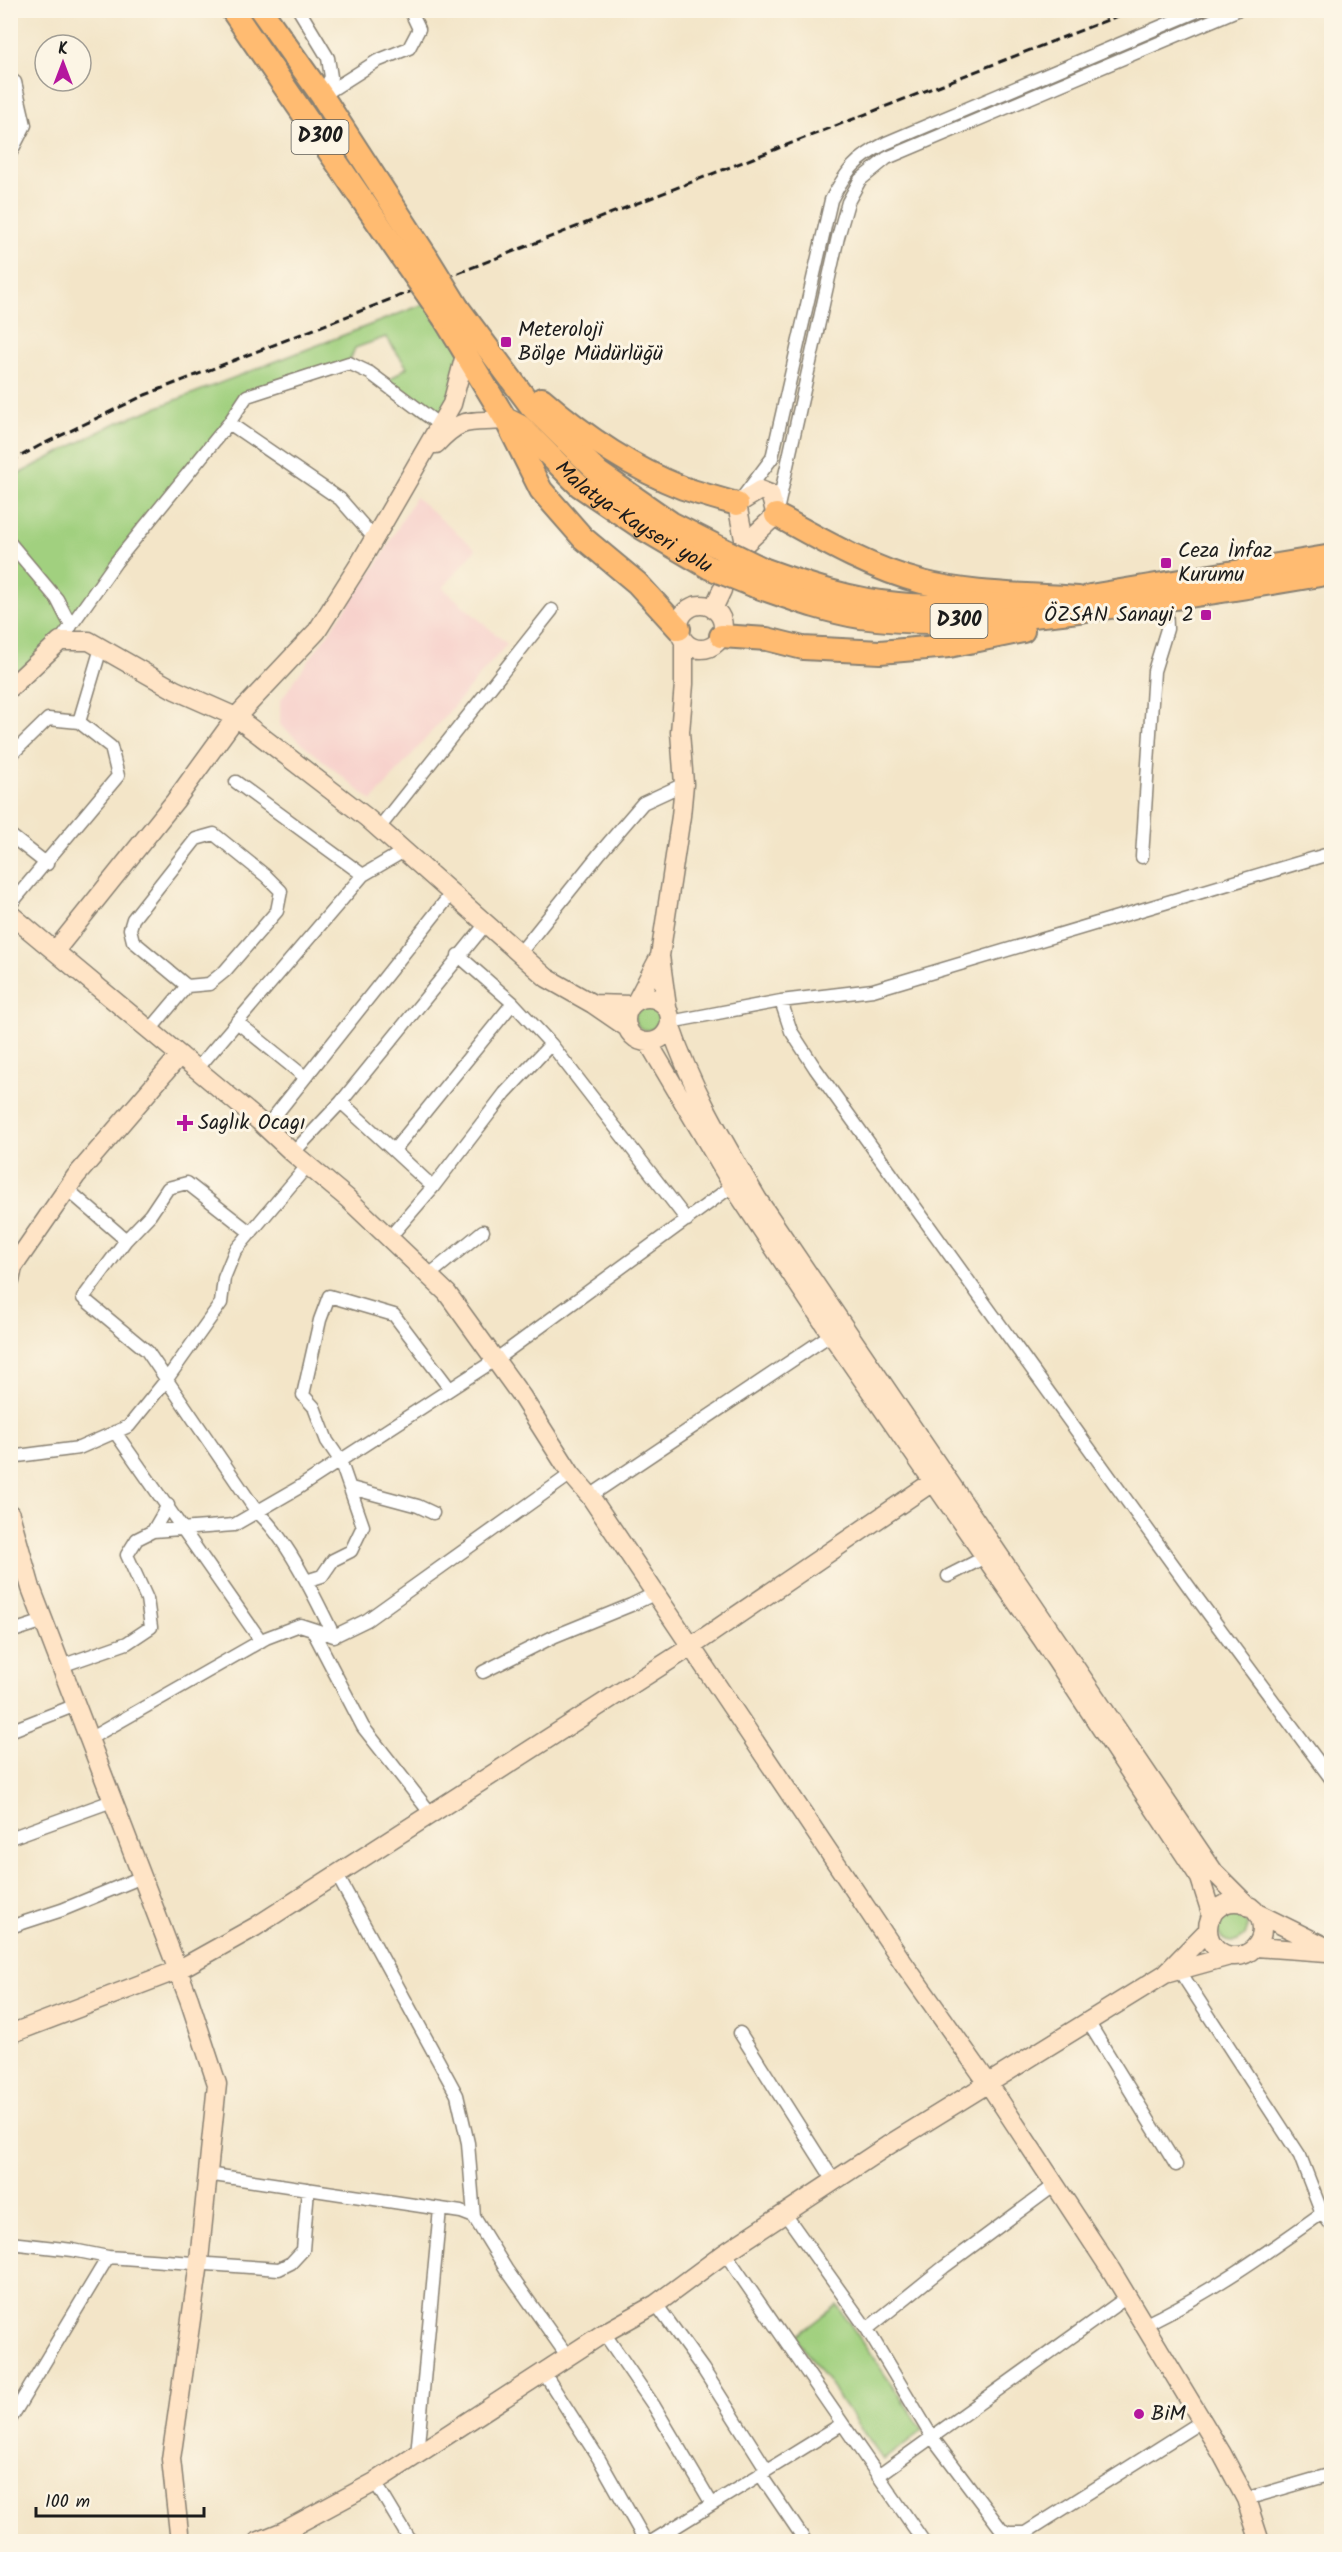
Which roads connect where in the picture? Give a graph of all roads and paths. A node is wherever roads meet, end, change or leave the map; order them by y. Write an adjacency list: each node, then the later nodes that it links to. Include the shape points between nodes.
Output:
1 (232, 10): 10 (highway, Malatya-Kayseri yolu / D300)
2 (261, 10): 8 (highway, D300)
3 (300, 10): 8 (street, via 328,58 331,77)
4 (410, 10): 8 (street, via 419,29 409,48 377,61)
5 (1200, 10): 17 (street, via 886,143 847,171 831,200 772,458)
6 (1237, 10): 18 (street, via 887,158 860,180 848,202 838,237)
7 (15, 82): 9 (street, via 25,125)
8 (322, 96): 10 (highway, D300)
9 (10, 154)
10 (417, 260): 11 (highway, Malatya-Kayseri yolu / D300, bridge)
11 (451, 313): 12 (highway, D300); 13 (highway, Malatya-Kayseri yolu / D300)
12 (489, 352): 17 (highway, via 562,417 627,460 683,488); 22 (highway, D300, via 531,406 599,473)
13 (465, 355): 14 (highway, Malatya-Kayseri yolu / D300); 16 (street)
14 (506, 420): 16 (street, via 466,421); 22 (highway, Malatya-Kayseri yolu / D300, via 519,426 580,486 642,528); 31 (highway, via 541,490 583,538 637,582)
15 (229, 423): 16 (street, via 247,396 349,363 370,373); 19 (street, via 340,499); 30 (street, via 116,562)
16 (444, 429): 19 (street, via 422,458)
17 (737, 504): 18 (street, via 760,490 770,494); 18 (street, via 745,544)
18 (776, 515): 26 (highway, via 818,538 922,582)
19 (375, 538): 37 (street, via 317,631)
20 (10, 543): 30 (street, via 57,599)
21 (1332, 556): 26 (highway, D300)
22 (715, 558): 24 (highway, Malatya-Kayseri yolu / D300, bridge)
23 (1332, 573): 27 (highway, Malatya-Kayseri yolu / D300)
24 (759, 578): 26 (highway, D300, via 896,604 973,607); 27 (highway, Malatya-Kayseri yolu / D300, via 810,606 898,621 989,622)
25 (723, 590): 28 (street)
26 (1078, 598)
27 (1166, 601): 33 (highway, via 949,646 880,652 803,648 767,639); 46 (street, via 1167,629 1154,671)
28 (713, 609): 31 (street, via 692,607 682,616); 33 (street, via 722,621)
29 (552, 610): 42 (street)
30 (71, 626): 32 (street)
31 (681, 635): 33 (street, via 697,649); 35 (street)
32 (60, 641): 34 (street, via 89,641); 36 (street)
33 (713, 642): 35 (street)
34 (102, 648): 37 (street, via 175,690); 38 (street)
35 (684, 684): 41 (street, via 680,732)
36 (10, 688)
37 (236, 717): 42 (street); 53 (street, via 175,801)
38 (79, 722): 39 (street, via 48,720); 47 (street, via 111,747 118,776)
39 (10, 756)
40 (236, 782): 48 (street)
41 (684, 784): 54 (street, via 644,803); 56 (street)
42 (379, 828): 44 (street)
43 (10, 835): 47 (street)
44 (404, 851): 48 (street); 49 (street)
45 (1332, 853): 58 (street, via 873,990)
46 (1142, 857)
47 (47, 864): 50 (street)
48 (363, 875): 63 (street)
49 (451, 894): 52 (street); 70 (street)
50 (10, 905)
51 (10, 914): 53 (street)
52 (485, 925): 54 (street); 55 (street)
53 (55, 951): 65 (street)
54 (519, 954): 61 (street, via 547,978)
55 (458, 955): 59 (street); 71 (street)
56 (660, 956): 60 (street); 62 (street)
57 (187, 986): 57 (street, via 133,941 130,929 133,919 196,839 213,834 280,891 277,911 225,971 209,984); 65 (street)
58 (782, 1001): 62 (street); 119 (street, via 791,1031 815,1068)
59 (513, 1003): 67 (street); 73 (street)
60 (634, 1003): 61 (street); 62 (street, via 652,997); 64 (street, via 626,1016)
61 (593, 1004): 64 (street)
62 (669, 1018): 66 (street, via 663,1037); 75 (street, via 685,1068)
63 (237, 1022): 69 (street); 70 (street)
64 (628, 1028): 66 (street, via 634,1037)
65 (150, 1030): 68 (street)
66 (648, 1042): 75 (street)
67 (551, 1044): 76 (street, via 505,1093); 78 (street)
68 (180, 1055): 69 (street); 77 (street)
69 (197, 1069): 72 (street)
70 (305, 1077): 72 (street)
71 (341, 1102): 73 (street); 74 (street)
72 (266, 1127): 74 (street)
73 (394, 1150): 76 (street)
74 (300, 1159): 80 (street); 81 (street)
75 (739, 1182): 78 (street); 86 (street)
76 (434, 1187): 81 (street)
77 (67, 1189): 82 (street); 83 (street)
78 (687, 1220): 87 (street)
79 (483, 1231): 84 (street)
80 (250, 1233): 82 (street, via 187,1183 168,1188); 88 (street, via 235,1251 224,1278 221,1303)
81 (389, 1238): 84 (street)
82 (126, 1240): 88 (street, via 83,1298 147,1350)
83 (17, 1252): 85 (street)
84 (428, 1276): 87 (street, via 447,1293)
85 (10, 1281)
86 (837, 1330): 94 (street); 96 (street)
87 (495, 1360): 89 (street); 93 (street)
88 (167, 1379): 90 (street, via 129,1426); 98 (street)
89 (450, 1389): 92 (street); 92 (street, via 394,1315 329,1296 303,1395 314,1407 327,1441)
90 (116, 1432): 91 (street, via 79,1448); 97 (street)
91 (10, 1457)
92 (340, 1460): 95 (street); 98 (street)
93 (571, 1474): 96 (street); 111 (street, via 367,1620)
94 (938, 1478): 104 (street); 113 (street)
95 (351, 1488): 99 (street); 106 (street, via 363,1526 351,1551 333,1560 322,1576)
96 (590, 1496): 107 (street)
97 (168, 1505): 101 (street); 102 (street)
98 (257, 1512): 101 (street, via 234,1525); 106 (street, via 268,1521)
99 (434, 1513)
100 (10, 1514): 103 (street)
101 (182, 1528): 102 (street); 112 (street)
102 (153, 1531): 114 (street, via 137,1539 127,1555 147,1599 152,1627 127,1643)
103 (14, 1543): 108 (street)
104 (992, 1554): 105 (street); 125 (street, via 1214,1872); 126 (street, via 1200,1878)
105 (948, 1576)
106 (306, 1581): 111 (street)
107 (656, 1593): 113 (street); 115 (street)
108 (44, 1622): 110 (street); 114 (street)
109 (313, 1631): 111 (street); 112 (street, via 300,1625); 121 (street, via 363,1727)
110 (10, 1632)
111 (334, 1636)
112 (261, 1641): 118 (street)
113 (692, 1646): 121 (street); 136 (street)
114 (61, 1666): 116 (street)
115 (483, 1672)
116 (76, 1705): 117 (street); 118 (street)
117 (10, 1731)
118 (89, 1739): 120 (street)
119 (1332, 1780)
120 (112, 1801): 122 (street); 124 (street)
121 (432, 1815): 123 (street)
122 (10, 1838)
123 (337, 1875): 131 (street); 145 (street, via 457,2096 468,2143)
124 (142, 1877): 127 (street); 131 (street)
125 (1253, 1910): 126 (street, via 1236,1902 1228,1904 1220,1907); 128 (street, via 1262,1932); 129 (street)
126 (1210, 1923): 130 (street, via 1215,1947); 132 (street)
127 (10, 1927)
128 (1256, 1947): 129 (street); 130 (street, via 1248,1953)
129 (1332, 1951)
130 (1230, 1956): 132 (street)
131 (178, 1970): 135 (street); 138 (street, via 217,2084)
132 (1172, 1972): 133 (street); 143 (street, via 1300,2156)
133 (1087, 2020): 136 (street); 137 (street)
134 (740, 2033): 139 (street)
135 (10, 2034)
136 (988, 2083): 139 (street); 140 (street)
137 (1176, 2165)
138 (207, 2174): 141 (street); 150 (street)
139 (834, 2181): 144 (street)
140 (1055, 2185): 151 (street); 154 (street, via 944,2266)
141 (308, 2189): 142 (street); 150 (street, via 303,2250 291,2263 279,2269)
142 (440, 2210): 145 (street); 162 (street)
143 (1322, 2213): 146 (street); 153 (street, via 1244,2270)
144 (784, 2214): 148 (street); 154 (street)
145 (474, 2217): 156 (street)
146 (1332, 2226)
147 (10, 2243): 149 (street)
148 (725, 2253): 152 (street); 160 (street)
149 (108, 2257): 150 (street); 158 (street)
150 (199, 2263): 169 (street, via 171,2459)
151 (1127, 2297): 153 (street); 161 (street)
152 (656, 2304): 155 (street); 163 (street, via 703,2369)
153 (1144, 2325): 159 (street)
154 (867, 2329): 161 (street)
155 (604, 2333): 156 (street); 168 (street, via 654,2406)
156 (568, 2357): 157 (street)
157 (544, 2373): 162 (street); 172 (street)
158 (10, 2420)
159 (1202, 2421): 161 (street, via 1024,2533 1016,2534 1001,2529); 167 (street)
160 (842, 2424): 163 (street); 165 (street)
161 (932, 2437): 165 (street)
162 (417, 2455): 166 (street)
163 (763, 2472): 168 (street); 174 (street)
164 (1332, 2474): 167 (street)
165 (878, 2476): 175 (street)
166 (375, 2482): 170 (street); 171 (street)
167 (1246, 2499): 176 (street)
168 (712, 2504): 173 (street)
169 (180, 2541)
170 (257, 2541)
171 (411, 2541)
172 (646, 2541)
173 (651, 2541)
174 (806, 2541)
175 (924, 2541)
176 (1260, 2541)

